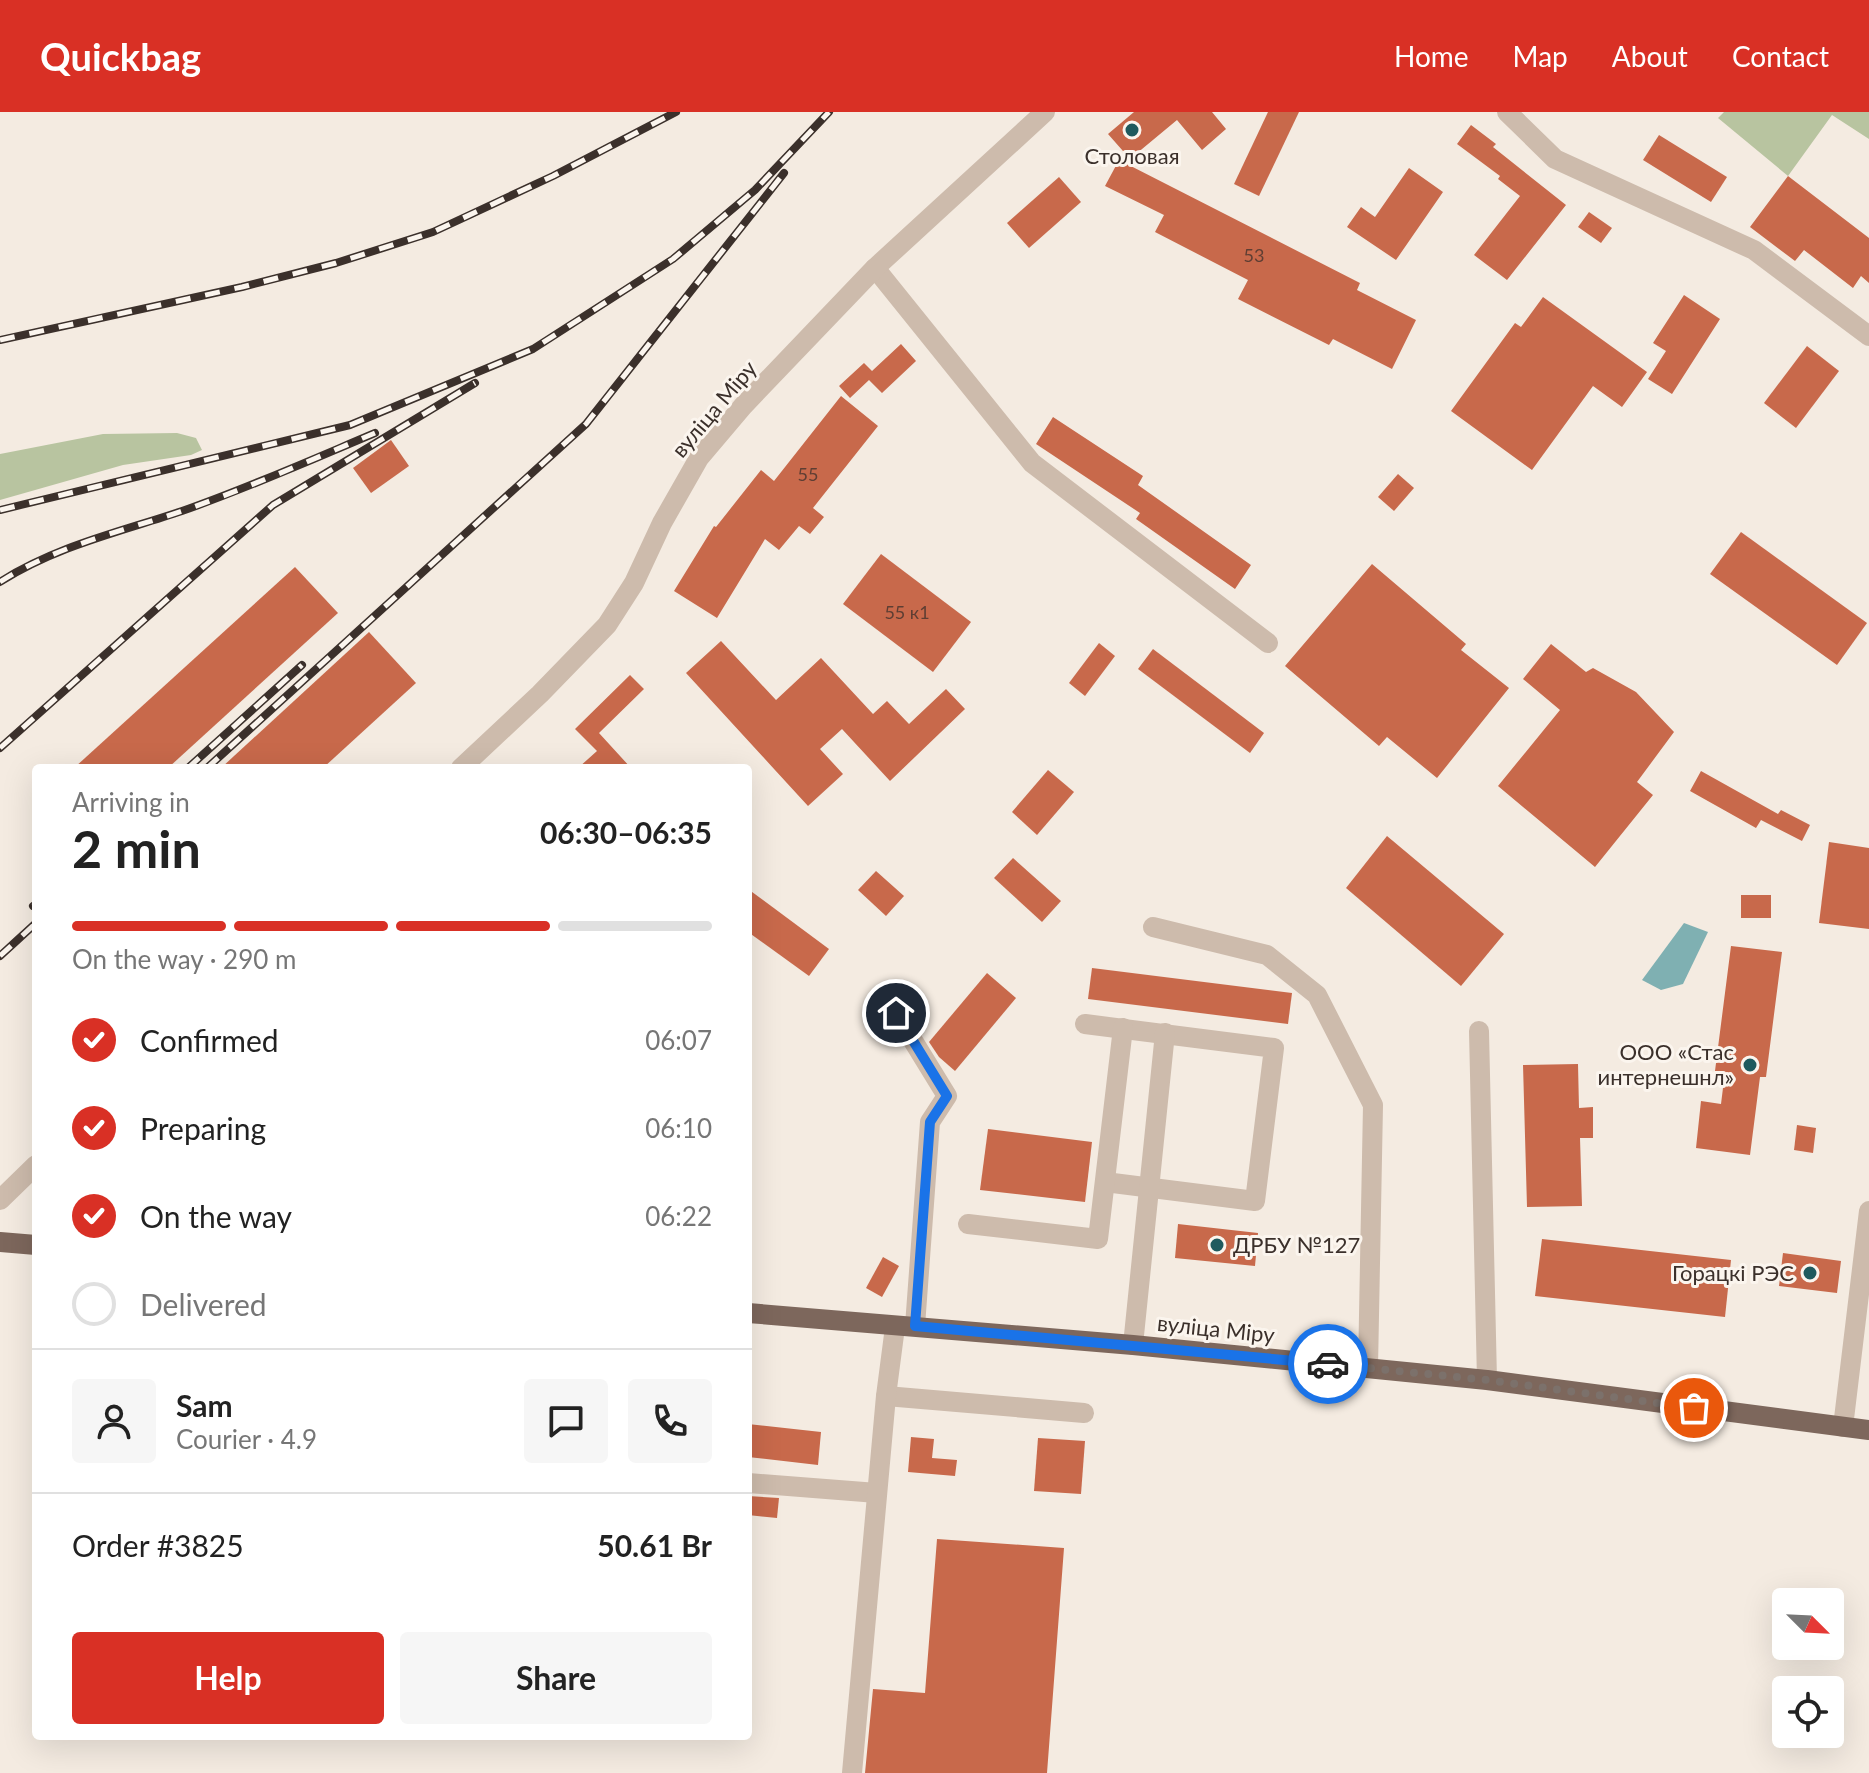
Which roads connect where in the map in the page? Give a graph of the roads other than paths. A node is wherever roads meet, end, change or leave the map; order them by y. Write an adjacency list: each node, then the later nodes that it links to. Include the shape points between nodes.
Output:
1 (1045, 112): 3 (street, вуліца Міру)
2 (1507, 112): 4 (street, via 1555,159 1754,250)
3 (875, 268): 5 (street, via 1032,463); 6 (street, вуліца Міру, via 699,458 607,625)
4 (1869, 336)
5 (1268, 643)
6 (465, 764)
7 (1153, 927): 24 (street, via 1267,955 1317,995 1373,1105)
8 (896, 1013): 22 (street, via 947,1096 930,1122)
9 (1085, 1024): 10 (street)
10 (1123, 1028): 12 (street); 14 (street)
11 (1479, 1031): 25 (street)
12 (1165, 1033): 15 (street); 15 (street, via 1274,1048 1255,1201)
13 (32, 1169): 16 (street)
14 (1105, 1182): 15 (street); 18 (street, via 1098,1239)
15 (1148, 1187): 23 (street)
16 (0, 1200)
17 (1869, 1211): 28 (street)
18 (968, 1224)
19 (0, 1242): 20 (main road)
20 (32, 1245)
21 (752, 1313): 22 (main road, вуліца Міру)
22 (905, 1327): 23 (main road, вуліца Міру); 26 (street)
23 (1133, 1345): 24 (main road, вуліца Міру)
24 (1368, 1368): 25 (main road, вуліца Міру)
25 (1487, 1380): 28 (main road, вуліца Міру)
26 (886, 1396): 27 (street); 31 (street)
27 (1084, 1413)
28 (1843, 1427): 29 (main road, вуліца Міру)
29 (1869, 1430)
30 (752, 1483): 31 (street)
31 (877, 1493): 32 (street)
32 (852, 1773)

